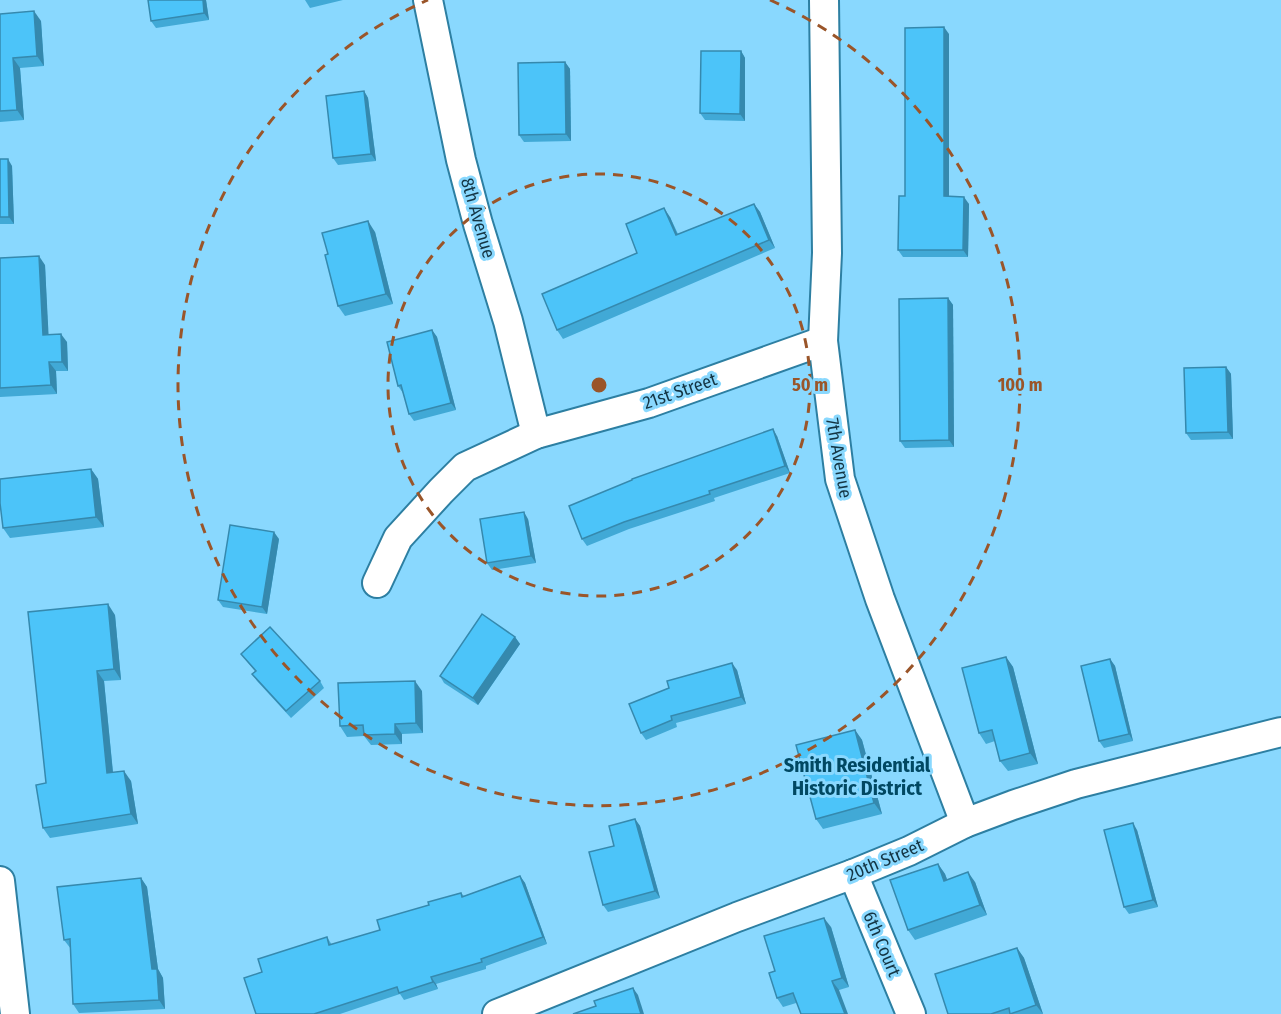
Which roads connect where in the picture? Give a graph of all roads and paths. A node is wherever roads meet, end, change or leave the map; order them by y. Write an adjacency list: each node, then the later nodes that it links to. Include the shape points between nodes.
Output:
1 (428, 0): 4 (street, 8th Avenue, via 462,160)
2 (824, 0): 3 (street, 7th Avenue, via 827,253)
3 (823, 341): 4 (street, 21st Street, via 649,403); 7 (street, 7th Avenue, via 840,479 849,512)
4 (536, 434): 5 (street, 21st Street, via 465,467 398,538)
5 (377, 583)
6 (1281, 732): 7 (street, 20th Street, via 1076,784)
7 (965, 824): 8 (street, 20th Street)
8 (853, 874): 11 (street, 20th Street); 12 (street, 6th Court)
9 (0, 880): 10 (street)
10 (15, 1014)
11 (497, 1014)
12 (911, 1014)

